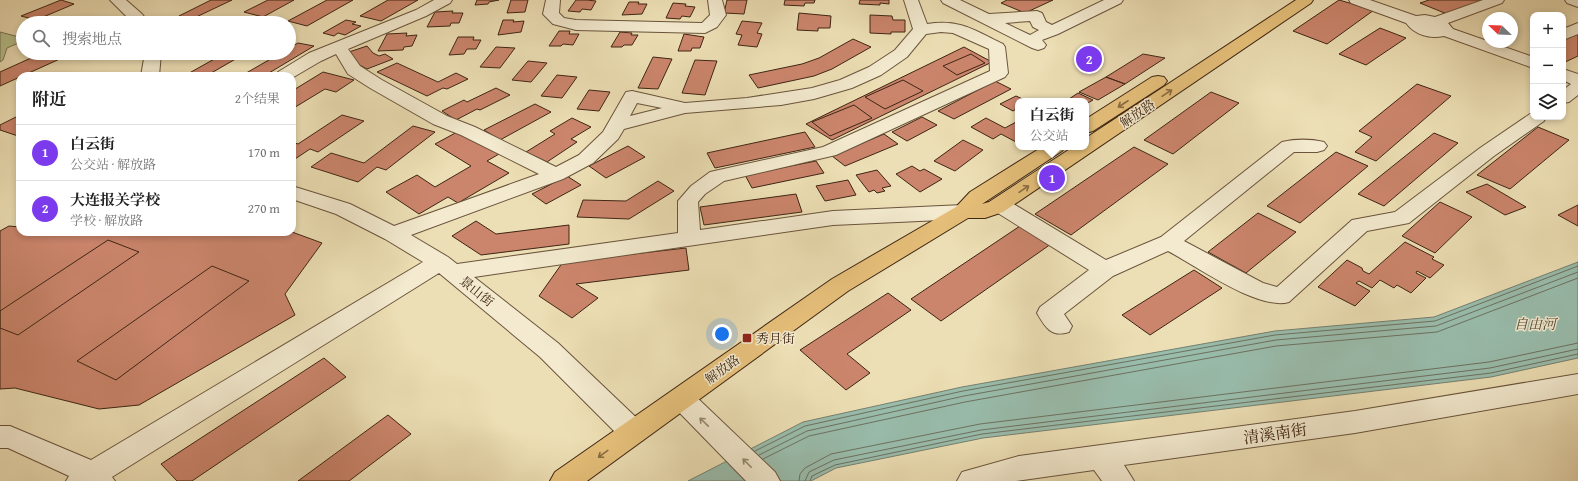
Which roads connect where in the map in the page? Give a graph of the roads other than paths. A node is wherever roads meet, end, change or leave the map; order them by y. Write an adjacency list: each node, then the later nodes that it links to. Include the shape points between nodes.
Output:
1 (117, 0): 14 (street)
2 (445, 0): 21 (street, via 421,13)
3 (552, 0): 4 (street, via 551,14 559,21 576,24 705,28 718,15)
4 (715, 0)
5 (911, 0): 18 (street)
6 (948, 0): 15 (street)
7 (1116, 0): 19 (street)
8 (1285, 0): 33 (main road, 解放路, one-way to 33)
9 (1306, 0): 34 (main road, 解放路, one-way to 9)
10 (1356, 0): 16 (street, via 1415,21 1426,20)
11 (1498, 0): 16 (street)
12 (1572, 0): 13 (street)
13 (1578, 2)
14 (136, 16)
15 (988, 19): 19 (street, via 1037,41); 19 (street, via 1037,16 1039,24)
16 (1440, 26): 23 (street)
17 (1578, 28): 20 (street)
18 (921, 30): 38 (street, via 900,55 877,71 803,96 762,103 685,108 632,96 611,135 586,159); 43 (street, via 956,28 997,47 999,73 829,151 717,176 688,201)
19 (1052, 31)
20 (1566, 34)
21 (340, 46): 27 (street); 38 (street, via 354,70 376,84 440,120 468,131)
22 (1531, 48): 23 (street)
23 (1513, 56): 25 (street)
24 (153, 60): 26 (street)
25 (1530, 62)
26 (151, 72)
27 (291, 72)
28 (1566, 75): 29 (street)
29 (1578, 80)
30 (1578, 88): 31 (street)
31 (1566, 96)
32 (1533, 120): 44 (street, via 1401,218 1360,225 1281,296 1256,290)
33 (1089, 125)
34 (1089, 145)
35 (1317, 146): 44 (street, via 1289,146)
36 (1050, 150): 41 (main road, 解放路, via 977,197)
37 (1082, 150): 40 (main road, 解放路, one-way to 37)
38 (556, 175): 42 (street)
39 (296, 193): 42 (street, 景山街, via 343,209)
40 (1000, 205): 41 (main road, 解放路, via 985,211); 46 (street)
41 (964, 212): 43 (street, via 834,218); 49 (main road, 解放路, via 840,285)
42 (393, 234): 45 (street, 景山街)
43 (689, 239): 45 (street)
44 (1169, 242): 46 (street)
45 (447, 267): 50 (street, 景山街, via 549,350); 53 (street)
46 (1105, 270): 47 (street, via 1049,313)
47 (1060, 326)
48 (1578, 384): 52 (street, 清溪南街, via 1355,422)
49 (681, 398): 50 (main road, 解放路); 55 (street, one-way to 49)
50 (633, 432): 54 (main road, 解放路, one-way to 54)
51 (0, 437): 53 (street, via 10,437)
52 (1101, 457): 56 (street, 清溪南街, via 1019,468); 57 (street)
53 (91, 479)
54 (565, 481)
55 (765, 481)
56 (972, 481)
57 (1119, 481)

